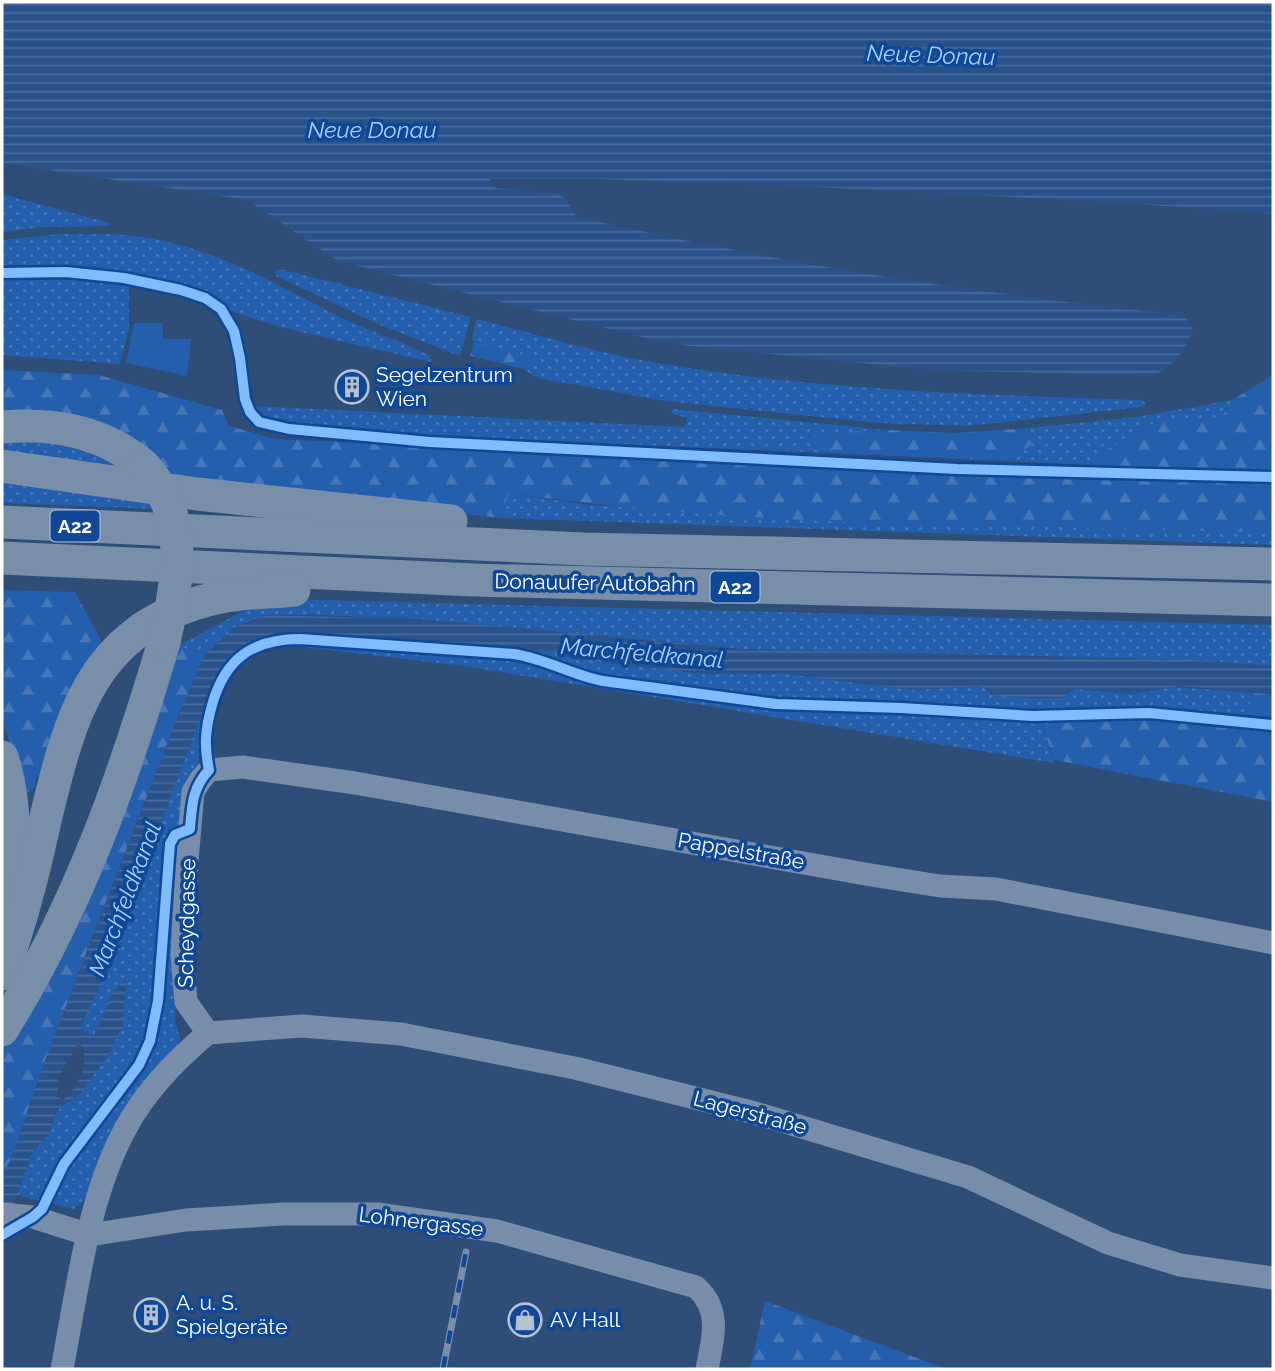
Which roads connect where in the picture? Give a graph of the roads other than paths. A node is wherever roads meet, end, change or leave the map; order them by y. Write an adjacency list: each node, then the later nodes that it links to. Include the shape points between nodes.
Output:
1 (2, 427): 14 (highway, bridge, via 45,426 114,444 144,466 163,491 177,538 176,576 164,642 118,790 52,940)
2 (2, 466): 4 (highway, via 283,505 485,524)
3 (2, 523): 4 (highway, Donauufer Autobahn / A22)
4 (584, 549): 6 (highway, Donauufer Autobahn / A22)
5 (2, 558): 7 (highway, Donauufer Autobahn / A22)
6 (1273, 564)
7 (432, 578): 8 (highway, Donauufer Autobahn / A22); 13 (highway, via 213,598 167,615 121,646 93,679 72,721)
8 (1273, 600)
9 (2, 757): 11 (highway, via 10,788 13,835)
10 (209, 770): 12 (street, Pappelstraße, via 243,767 355,783 871,875 996,889); 15 (street, Scheydgasse, via 193,792 182,955 186,1002)
11 (2, 910)
12 (1273, 943)
13 (2, 974)
14 (2, 1030)
15 (208, 1033): 17 (street, via 180,1056 127,1125 101,1184); 18 (street, Lagerstraße, via 302,1026 401,1034 575,1068 755,1113 968,1177 1108,1243 1180,1265)
16 (6, 1214): 17 (street)
17 (89, 1234): 19 (street); 20 (street, Lohnergasse, via 186,1220 323,1213 377,1214 497,1231 696,1287 710,1304 715,1331)
18 (1273, 1278)
19 (61, 1369)
20 (706, 1369)

